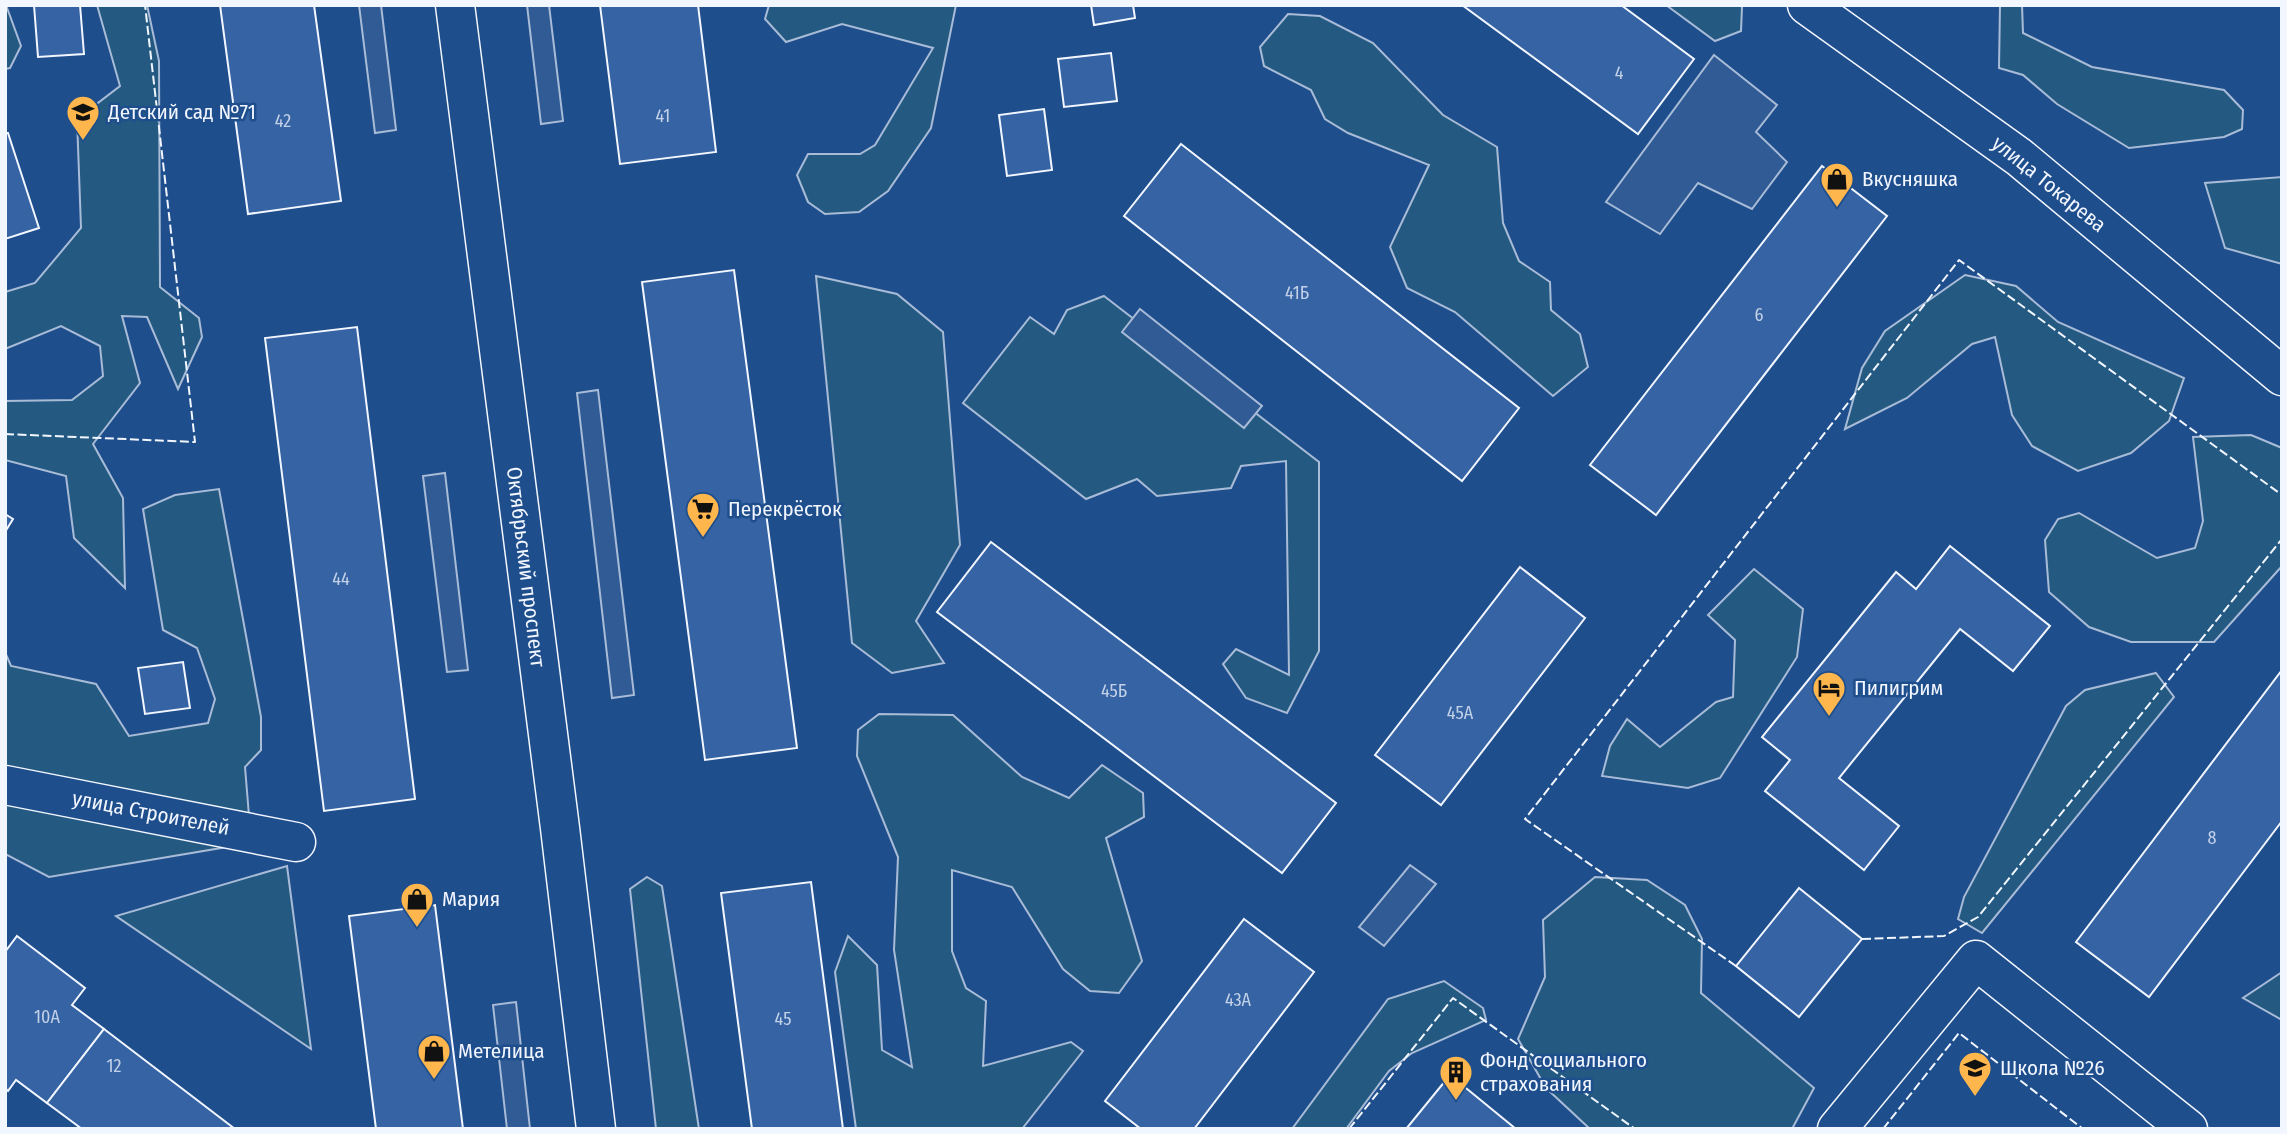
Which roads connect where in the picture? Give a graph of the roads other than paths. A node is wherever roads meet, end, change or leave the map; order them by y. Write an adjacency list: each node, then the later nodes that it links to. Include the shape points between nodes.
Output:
1 (455, 5): 6 (street, Октябрьский проспект)
2 (1807, 5): 3 (street, улица Токарева, via 2019,156)
3 (2282, 376)
4 (5, 785): 5 (street, улица Строителей)
5 (296, 842)
6 (596, 1129)
7 (1837, 1129): 8 (street, via 1976,960)
8 (2188, 1129)

